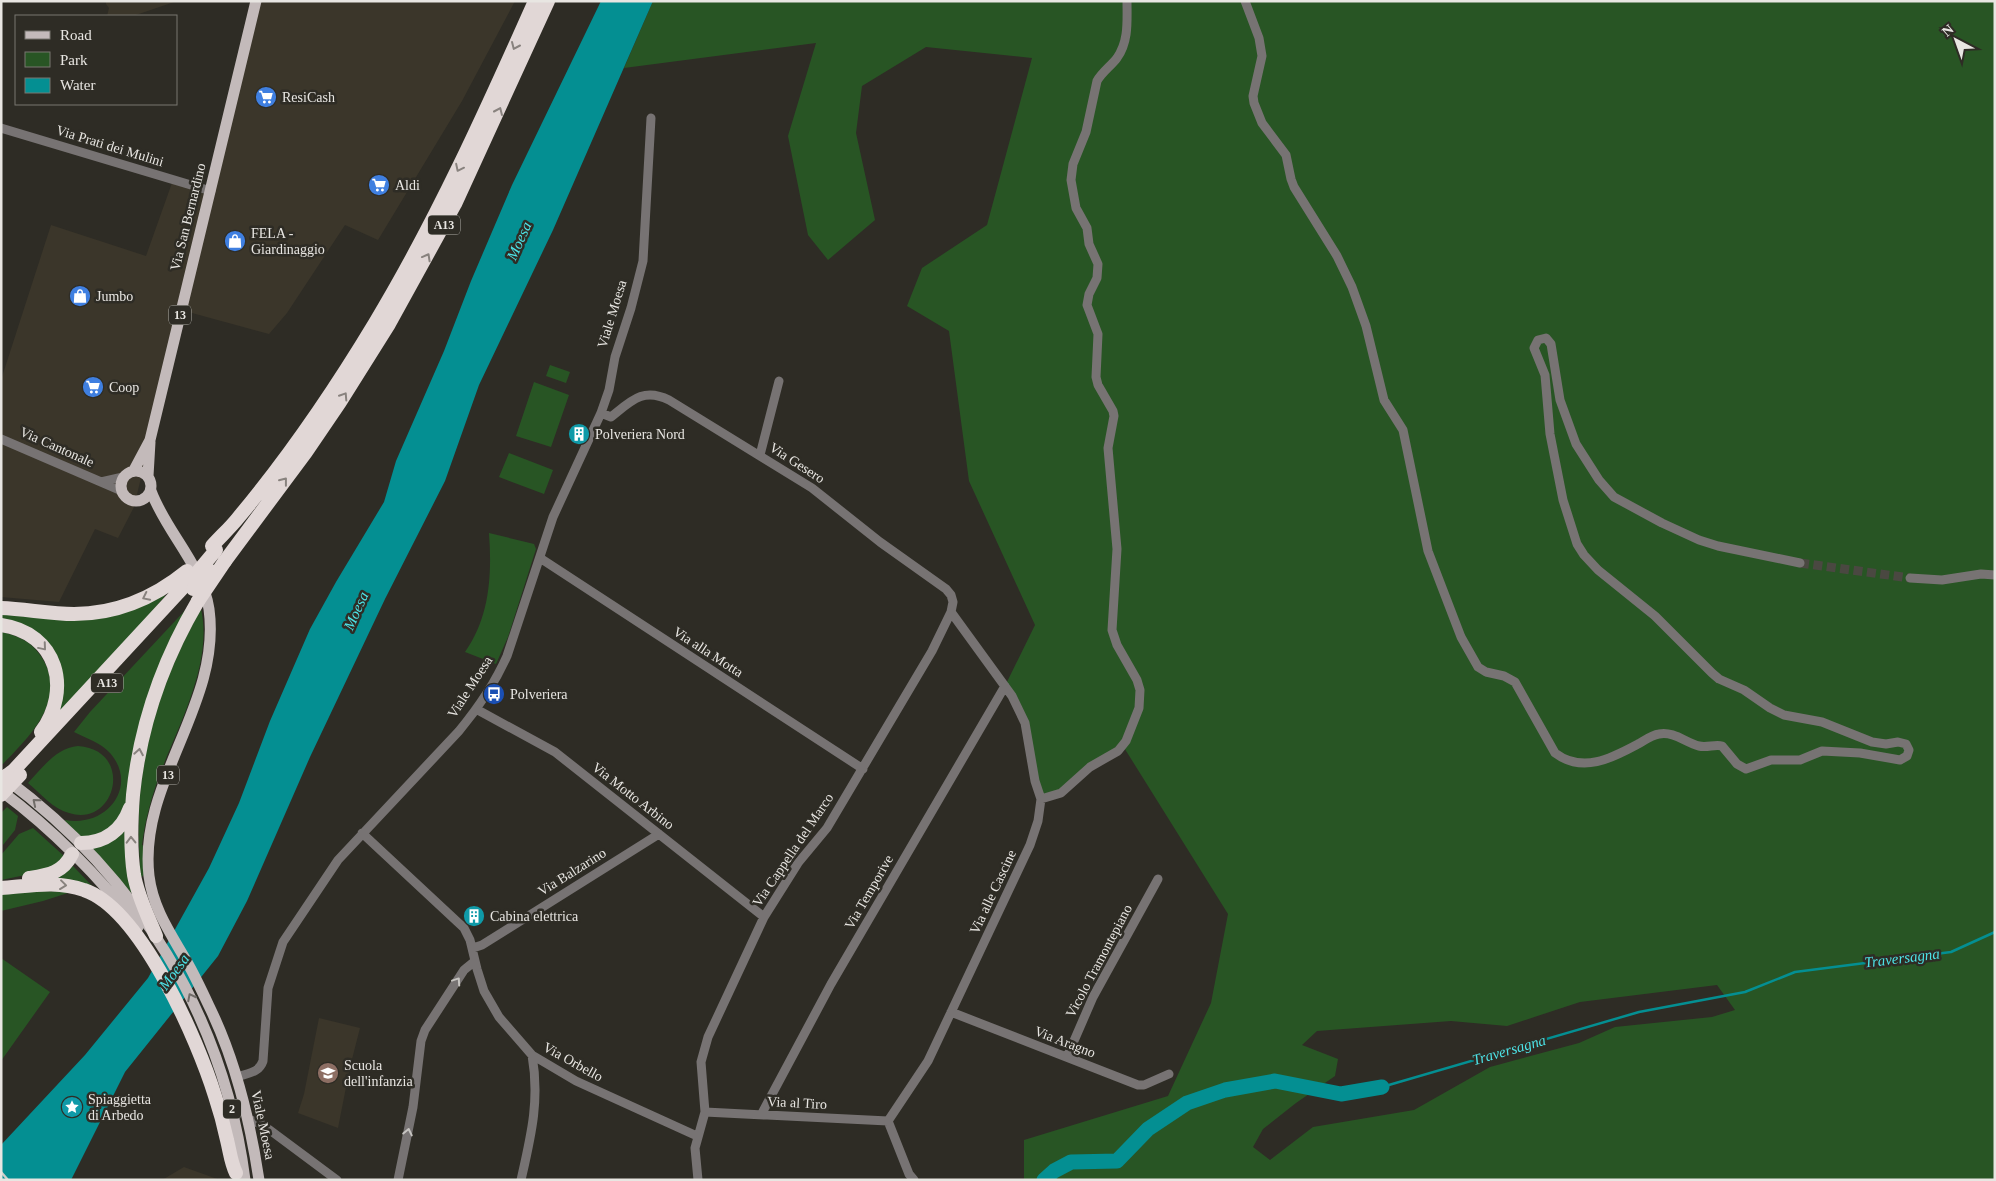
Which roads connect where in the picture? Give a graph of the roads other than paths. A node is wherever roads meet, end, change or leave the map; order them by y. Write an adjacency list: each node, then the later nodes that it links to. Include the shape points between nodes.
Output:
1 (256, 1): 8 (main road, Via San Bernardino / 13)
2 (535, 1): 22 (highway, A13, one-way to 22, via 447,192 393,293 319,411 236,521)
3 (548, 1): 22 (highway, A13, one-way to 3, via 254,519 306,452 412,284 475,163)
4 (1127, 1): 37 (street, via 1125,42 1097,82 1089,122 1073,164 1071,180 1076,208 1087,228 1089,244 1098,264 1097,278 1087,306 1098,334 1096,377 1114,416 1108,448 1116,549 1112,630 1137,680 1140,700 1126,741 1118,751 1090,767 1061,793)
5 (1245, 1): 24 (street, via 1262,56 1254,103 1262,122 1286,155 1294,187 1322,229 1352,287 1366,326 1384,400 1403,430 1426,543 1460,637 1478,667 1515,682 1555,752 1576,762 1597,762 1610,759 1660,734 1677,736 1702,746 1722,746 1737,764 1746,769 1771,760 1800,760 1822,751 1900,760 1907,756 1909,750 1902,742 1872,742 1822,722 1794,718 1773,710 1712,673 1655,616 1591,563 1577,544 1563,500 1550,434 1545,374 1534,348 1538,340 1546,338 1552,344 1560,400 1576,444 1590,468 1614,497 1699,540)
6 (651, 118): 10 (street, Viale Moesa, via 642,261)
7 (1, 128): 8 (street, Via Prati dei Mulini)
8 (211, 191): 12 (main road, Via San Bernardino / 13)
9 (779, 381): 13 (street)
10 (601, 413): 13 (street, Via Gesero, via 610,417 638,398 658,394); 23 (street, Viale Moesa, via 553,517)
11 (1, 439): 17 (street, Via Cantonale)
12 (150, 440): 14 (main road, Via San Bernardino / 13); 15 (main road, Via San Bernardino / 13)
13 (760, 455): 29 (street, Via Gesero, via 812,488 946,589 953,602)
14 (134, 470): 15 (main road); 16 (main road)
15 (148, 476): 19 (main road)
16 (123, 478): 17 (street, Via Cantonale); 18 (main road)
17 (101, 482): 18 (street, Via Cantonale)
18 (122, 491): 20 (main road, via 128,498)
19 (151, 491): 20 (main road); 21 (main road, 13)
20 (141, 500): 21 (main road, 13)
21 (166, 522): 47 (main road, 13, via 199,577 207,600 210,630 203,680 160,797 151,834 149,867)
22 (219, 553): 27 (highway, A13, bridge); 27 (highway, A13)
23 (540, 558): 32 (street, Viale Moesa, via 507,656); 33 (street, Via alla Motta)
24 (1800, 563)
25 (1995, 575): 26 (street, via 1942,580)
26 (1910, 578)
27 (192, 585): 28 (highway, A13, one-way to 28, via 101,612 56,613); 34 (highway, A13); 38 (highway, A13, one-way to 27, via 141,742)
28 (1, 608)
29 (951, 612): 31 (street, Via alle Cascine); 33 (street, Via Cappella del Marco, via 932,651)
30 (1, 625): 34 (highway, A13, one-way to 34, via 19,629 39,642 52,661 58,681 56,704 46,725)
31 (1005, 686): 37 (street, Via alle Cascine, via 1025,723); 57 (street, Via Temporive, via 831,984)
32 (476, 709): 39 (street, Viale Moesa); 40 (street, Via Motto Arbino, via 555,752)
33 (863, 768): 46 (street, Via Cappella del Marco, via 827,828 798,863)
34 (9, 774): 36 (highway, A13, bridge); 41 (main road, one-way to 34)
35 (1, 791): 41 (main road, via 52,834)
36 (1, 796)
37 (1041, 799): 50 (street, Via alle Cascine, via 1030,845)
38 (133, 800): 41 (highway, A13, via 116,832 102,840); 47 (highway, A13, one-way to 38, via 144,907 135,879)
39 (362, 833): 48 (street, Via Orbello, via 457,921 468,934); 55 (street, Viale Moesa, via 338,860 283,942 268,988 261,1068)
40 (659, 834): 46 (street, Via Motto Arbino); 48 (street, Via Balzarino)
41 (73, 843): 43 (highway, via 66,864 53,873); 45 (main road)
42 (1158, 879): 53 (street, Vicolo Tramontepiano, via 1092,997)
43 (1, 883)
44 (1, 888): 51 (highway, one-way to 51, via 41,884 67,886 96,895 107,903 134,933)
45 (118, 894): 47 (main road); 51 (main road, via 186,1008)
46 (764, 917): 56 (street, Via Cappella del Marco, via 705,1045 701,1069)
47 (162, 933): 51 (main road, one-way to 47, via 192,998); 55 (main road, 13, via 199,984)
48 (473, 948): 49 (street, Via Orbello)
49 (475, 961): 52 (street, Via Orbello, via 484,991 499,1017); 64 (street, one-way to 49, via 413,1107 421,1041 464,970)
50 (951, 1012): 53 (street, Via Aragno); 59 (street, Via alle Cascine, via 928,1061)
51 (205, 1048): 61 (highway, via 232,1166)
52 (532, 1055): 60 (street, Via Orbello, via 576,1081); 65 (street, via 536,1104)
53 (1067, 1057): 54 (street, Via Aragno, via 1138,1085)
54 (1169, 1074)
55 (237, 1077): 58 (main road, Viale Moesa / 13)
56 (705, 1112): 57 (street, Via al Tiro); 60 (street, Via Cappella del Marco)
57 (761, 1115): 59 (street, Via al Tiro)
58 (248, 1119): 62 (main road, Viale Moesa / 13); 63 (street, via 263,1125)
59 (888, 1121): 67 (street)
60 (697, 1136): 66 (street, Via Cappella del Marco)
61 (239, 1178)
62 (258, 1180)
63 (337, 1180)
64 (398, 1180)
65 (521, 1180)
66 (698, 1180)
67 (914, 1180)

